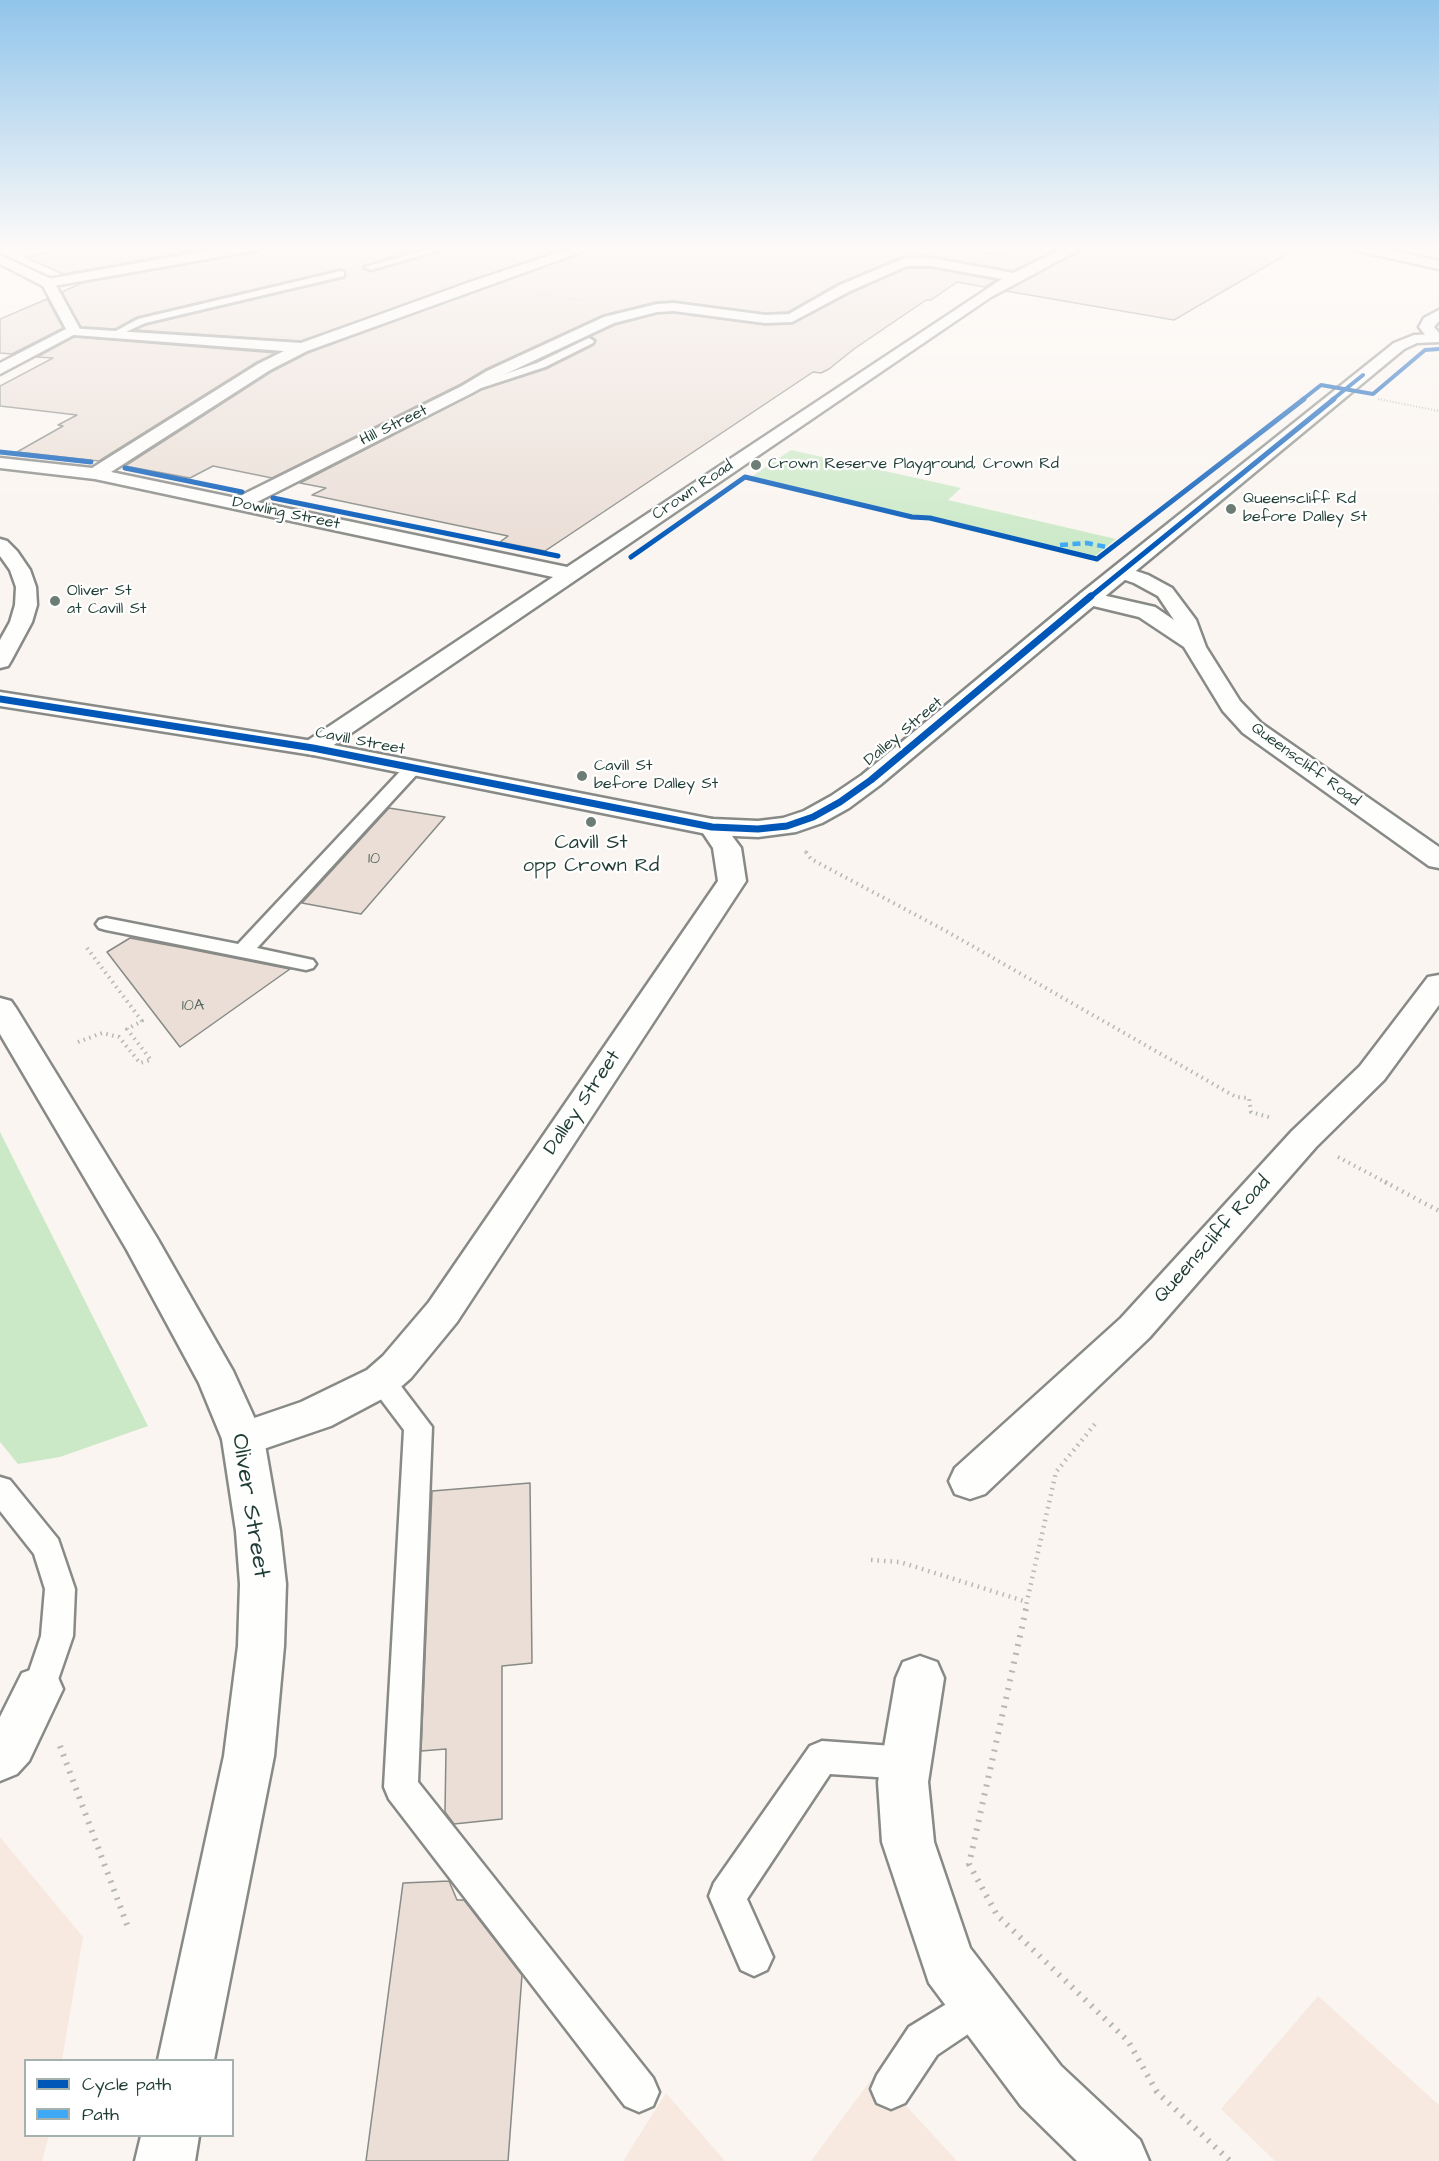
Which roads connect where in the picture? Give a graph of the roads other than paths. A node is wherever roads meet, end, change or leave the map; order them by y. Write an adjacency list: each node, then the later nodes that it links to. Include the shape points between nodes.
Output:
1 (44, 347): 9 (street)
2 (288, 347): 8 (street)
3 (305, 347): 8 (street)
4 (550, 347): 10 (street, Hill Street)
5 (577, 347): 10 (lane, via 541,365)
6 (907, 347): 16 (street, Crown Road)
7 (1399, 347): 15 (street)
8 (302, 348): 12 (street, via 264,367)
9 (0, 369)
10 (468, 389): 13 (street, Hill Street)
11 (0, 463): 12 (street, Dowling Street)
12 (95, 474): 13 (street, Dowling Street)
13 (239, 504): 16 (street, Dowling Street)
14 (0, 545): 19 (street, via 15,562 26,587 26,605)
15 (1121, 572): 17 (street); 18 (street, Queenscliff Road, via 1165,592 1185,620)
16 (570, 574): 21 (street, Crown Road)
17 (1089, 597): 18 (street, Queenscliff Road, via 1146,612); 23 (street, Dalley Street, via 840,802 787,826 758,830)
18 (1195, 647): 24 (street, Queenscliff Road, via 1231,706 1252,728)
19 (0, 661)
20 (0, 699): 21 (street, Cavill Street)
21 (313, 748): 22 (street, Cavill Street)
22 (413, 768): 23 (street, Cavill Street); 26 (lane)
23 (712, 828): 30 (street, Dalley Street, via 726,848 732,881 443,1312)
24 (1439, 860)
25 (106, 924): 26 (lane)
26 (243, 951): 27 (lane)
27 (306, 964)
28 (1439, 984): 32 (street, Queenscliff Road, via 1372,1073 1304,1139 1135,1328)
29 (0, 1008): 31 (street, Oliver Street, via 144,1247 219,1382)
30 (381, 1382): 31 (street, Dalley Street, via 316,1414); 42 (lane, via 418,1427 400,1787)
31 (243, 1439): 40 (street, Oliver Street, via 263,1584 261,1646 249,1756)
32 (970, 1481)
33 (0, 1489): 35 (lane, via 47,1548 60,1589 57,1636)
34 (920, 1678): 37 (street)
35 (39, 1689): 36 (street, via 12,1744)
36 (0, 1757)
37 (907, 1762): 38 (lane, via 822,1756 727,1896); 39 (street, via 903,1782 908,1842 948,1964)
38 (754, 1957)
39 (979, 2004): 41 (lane, via 923,2041); 45 (street, via 1041,2086)
40 (186, 2059)
41 (891, 2089)
42 (639, 2092)
43 (170, 2137): 44 (street)
44 (165, 2161)
45 (1119, 2161)

